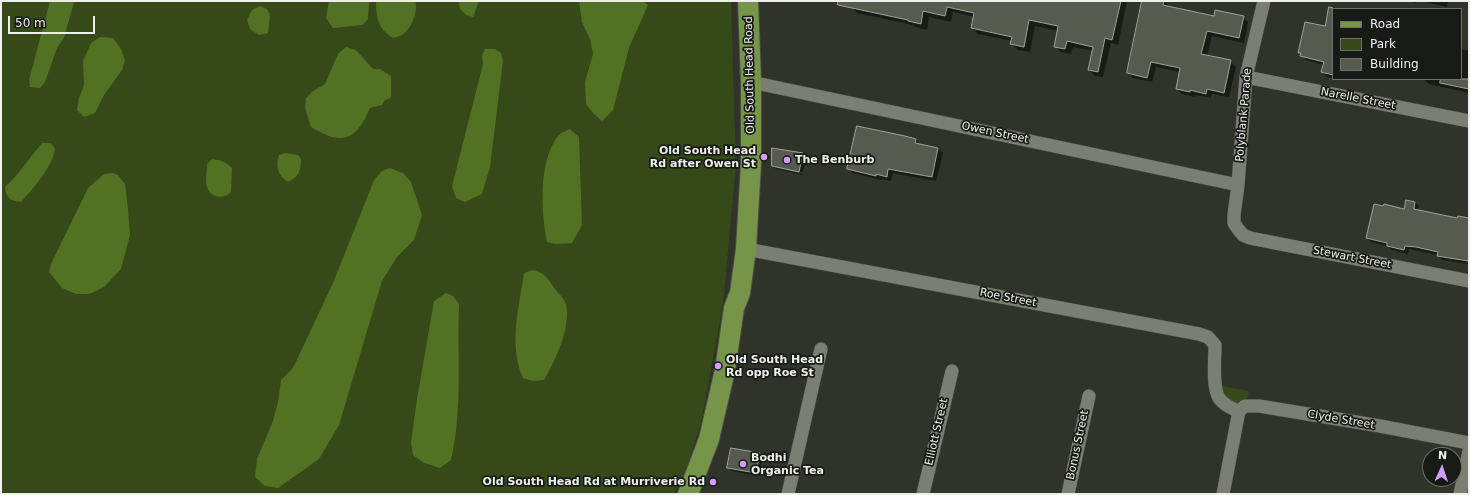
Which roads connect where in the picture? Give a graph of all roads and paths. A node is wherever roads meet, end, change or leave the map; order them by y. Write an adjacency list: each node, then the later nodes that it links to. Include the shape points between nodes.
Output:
1 (748, 1): 4 (main road, Old South Head Road)
2 (1264, 1): 3 (street, Polyblank Parade)
3 (1246, 77): 5 (street, Narelle Street); 6 (street, Polyblank Parade)
4 (751, 82): 6 (street, Owen Street); 8 (main road, Old South Head Road, via 751,164)
5 (1469, 121)
6 (1238, 185): 7 (street, Polyblank Parade, via 1234,215 1234,223)
7 (1238, 229): 9 (street, Stewart Street, via 1250,238)
8 (746, 249): 10 (main road, Old South Head Road); 14 (street, Roe Street, via 1199,334 1208,337 1215,345 1215,381 1219,398 1232,409)
9 (1469, 281)
10 (740, 293): 17 (main road, Old South Head Road, via 734,308 725,370 709,439); 18 (main road, Old South Head Road, via 744,308 732,379 716,452)
11 (821, 349): 19 (street)
12 (952, 370): 20 (street, Elliott Street)
13 (1089, 396): 21 (street, Bonus Street)
14 (1239, 411): 15 (street, Clyde Street, via 1245,406 1258,406); 22 (street)
15 (1469, 443)
16 (1469, 451): 23 (street)
17 (688, 494)
18 (697, 494)
19 (788, 494)
20 (923, 494)
21 (1068, 494)
22 (1223, 494)
23 (1460, 494)

